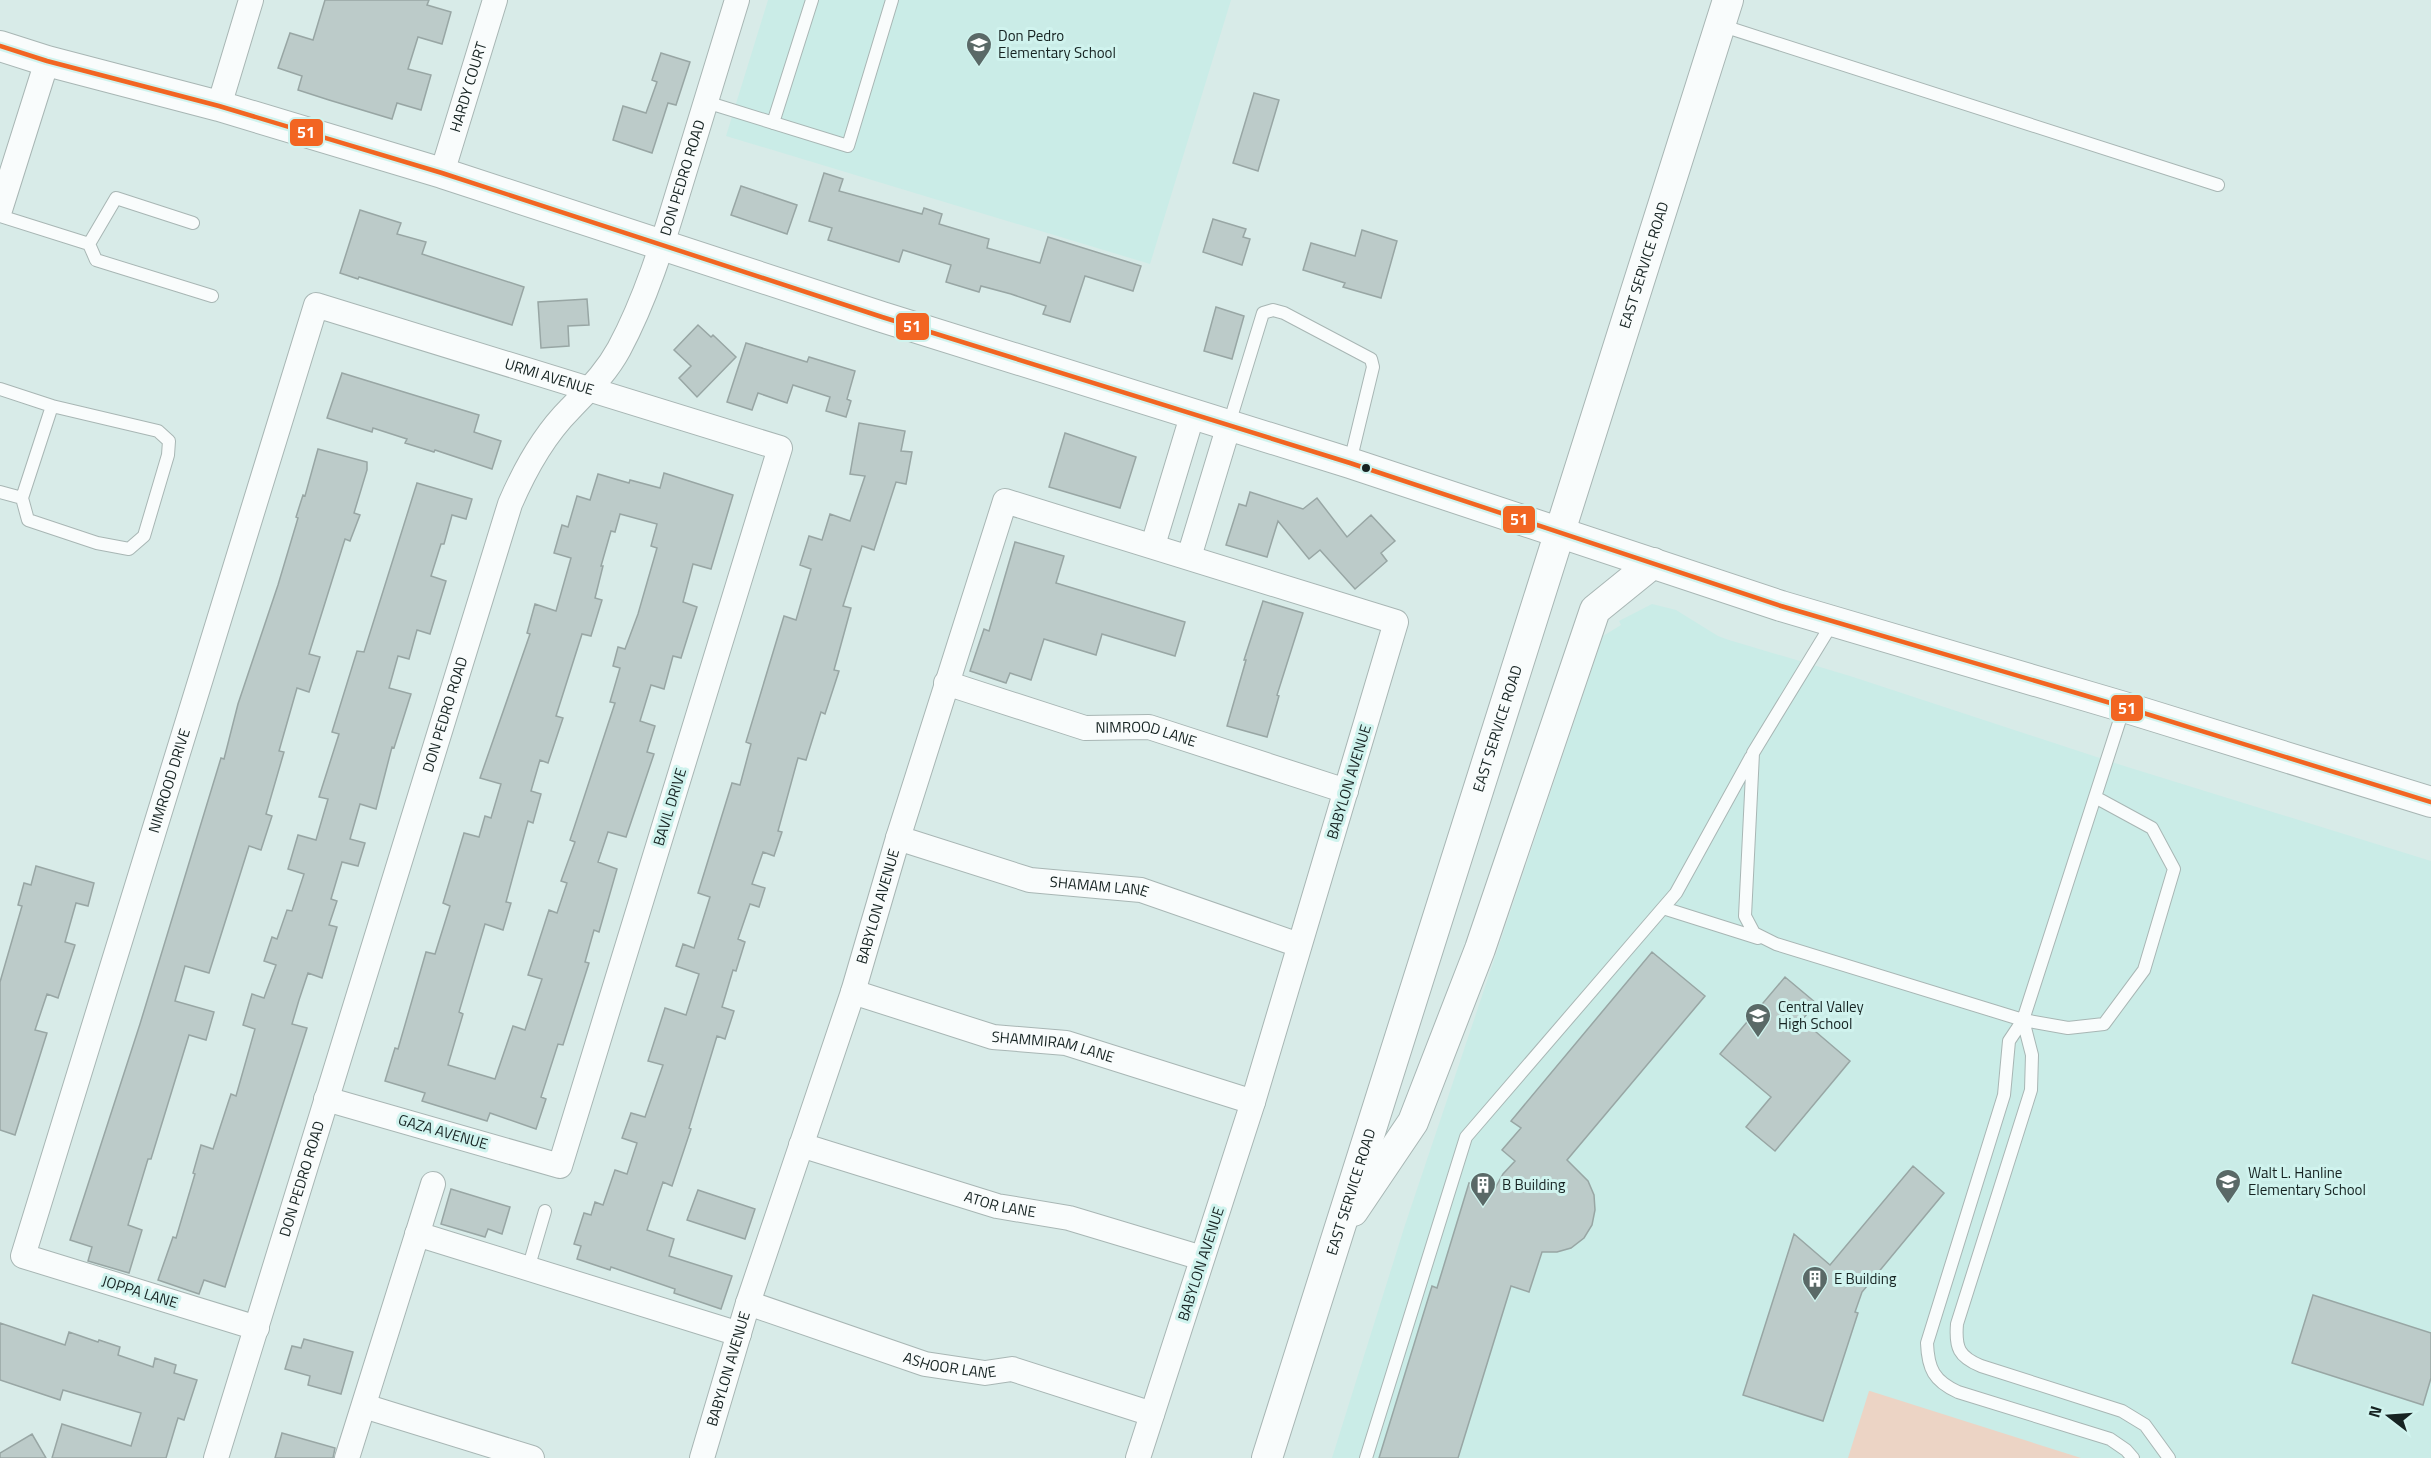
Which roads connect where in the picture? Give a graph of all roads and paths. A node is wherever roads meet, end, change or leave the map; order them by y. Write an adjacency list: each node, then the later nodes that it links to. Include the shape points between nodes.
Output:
1 (251, 0): 10 (street)
2 (495, 0): 12 (street, HARDY COURT)
3 (737, 0): 9 (street, DON PEDRO ROAD)
4 (812, 0): 11 (lane)
5 (892, 0): 11 (lane, via 848,146)
6 (1724, 13): 13 (lane); 30 (street, EAST SERVICE ROAD)
7 (0, 46): 8 (street)
8 (47, 61): 10 (street); 14 (street)
9 (706, 102): 11 (lane); 18 (street, DON PEDRO ROAD)
10 (219, 106): 12 (street)
11 (773, 123)
12 (442, 173): 18 (street)
13 (2218, 185)
14 (0, 210)
15 (0, 216): 17 (lane)
16 (193, 223): 17 (lane, via 116,198)
17 (89, 244): 19 (lane, via 96,260)
18 (662, 245): 22 (street, DON PEDRO ROAD, via 634,319 618,351); 24 (street)
19 (213, 296)
20 (316, 305): 22 (street, URMI AVENUE); 55 (street, NIMROOD DRIVE)
21 (0, 389): 23 (lane)
22 (590, 390): 26 (street, URMI AVENUE); 47 (street, DON PEDRO ROAD, via 545,439 510,504)
23 (52, 406): 29 (lane); 29 (lane, via 158,431 169,441 144,536 129,549 97,543 28,520)
24 (1193, 413): 25 (street); 31 (street)
25 (1229, 425): 27 (street); 27 (lane, via 1263,313 1273,309 1371,359 1373,367); 32 (street)
26 (780, 448): 50 (street, BAVIL DRIVE)
27 (1350, 463): 30 (street)
28 (0, 492): 29 (lane)
29 (22, 498)
30 (1559, 532): 33 (street); 54 (street, EAST SERVICE ROAD)
31 (1153, 545): 32 (street, BABYLON AVENUE); 35 (street, BABYLON AVENUE, via 1005,501)
32 (1189, 557): 38 (street, BABYLON AVENUE, via 1396,622)
33 (1653, 563): 34 (street); 54 (street, via 1595,610 1480,949 1413,1122)
34 (1833, 621): 36 (street); 37 (lane)
35 (946, 683): 38 (street, NIMROOD LANE, via 1085,728 1149,727); 41 (street, BABYLON AVENUE)
36 (2124, 707): 39 (lane); 40 (street)
37 (1753, 753): 42 (lane, via 1676,893); 43 (lane, via 1744,916 1754,933)
38 (1346, 791): 44 (street, BABYLON AVENUE)
39 (2095, 797): 46 (lane); 46 (lane, via 2152,828 2174,869 2144,970 2104,1024 2068,1028)
40 (2431, 802)
41 (898, 838): 44 (street, SHAMAM LANE, via 1030,880 1141,890); 45 (street, BABYLON AVENUE)
42 (1663, 909): 43 (lane); 69 (lane, via 1466,1137)
43 (1765, 940): 46 (lane)
44 (1299, 945): 48 (street, BABYLON AVENUE)
45 (853, 992): 48 (street, SHAMMIRAM LANE, via 993,1037 1066,1043); 49 (street, BABYLON AVENUE)
46 (2023, 1020): 70 (lane, via 2009,1041 2004,1095 1927,1343 1928,1360 1944,1385 2110,1439); 71 (lane, via 2032,1055 2031,1090 1957,1324 1955,1342 1965,1359 1981,1366 2122,1411 2145,1425)
47 (326, 1099): 50 (street, GAZA AVENUE); 59 (street, DON PEDRO ROAD)
48 (1253, 1102): 56 (street, BABYLON AVENUE)
49 (801, 1145): 56 (street, ATOR LANE, via 997,1206 1069,1218); 58 (street, BABYLON AVENUE)
50 (560, 1166)
51 (433, 1184): 53 (street)
52 (545, 1211): 57 (lane)
53 (417, 1234): 57 (street); 61 (street)
54 (1335, 1239): 68 (street, EAST SERVICE ROAD)
55 (23, 1256): 59 (street, JOPPA LANE)
56 (1202, 1258): 62 (street, BABYLON AVENUE)
57 (528, 1269): 60 (street)
58 (748, 1303): 60 (street, BABYLON AVENUE); 62 (street, ASHOOR LANE, via 925,1364 985,1373 1012,1369)
59 (257, 1328): 63 (street, DON PEDRO ROAD)
60 (739, 1334): 66 (street, BABYLON AVENUE)
61 (364, 1406): 64 (street); 65 (street)
62 (1152, 1414): 67 (street, BABYLON AVENUE)
63 (216, 1458)
64 (347, 1458)
65 (532, 1458)
66 (702, 1458)
67 (1138, 1458)
68 (1266, 1458)
69 (1366, 1458)
70 (2133, 1458)
71 (2169, 1458)

